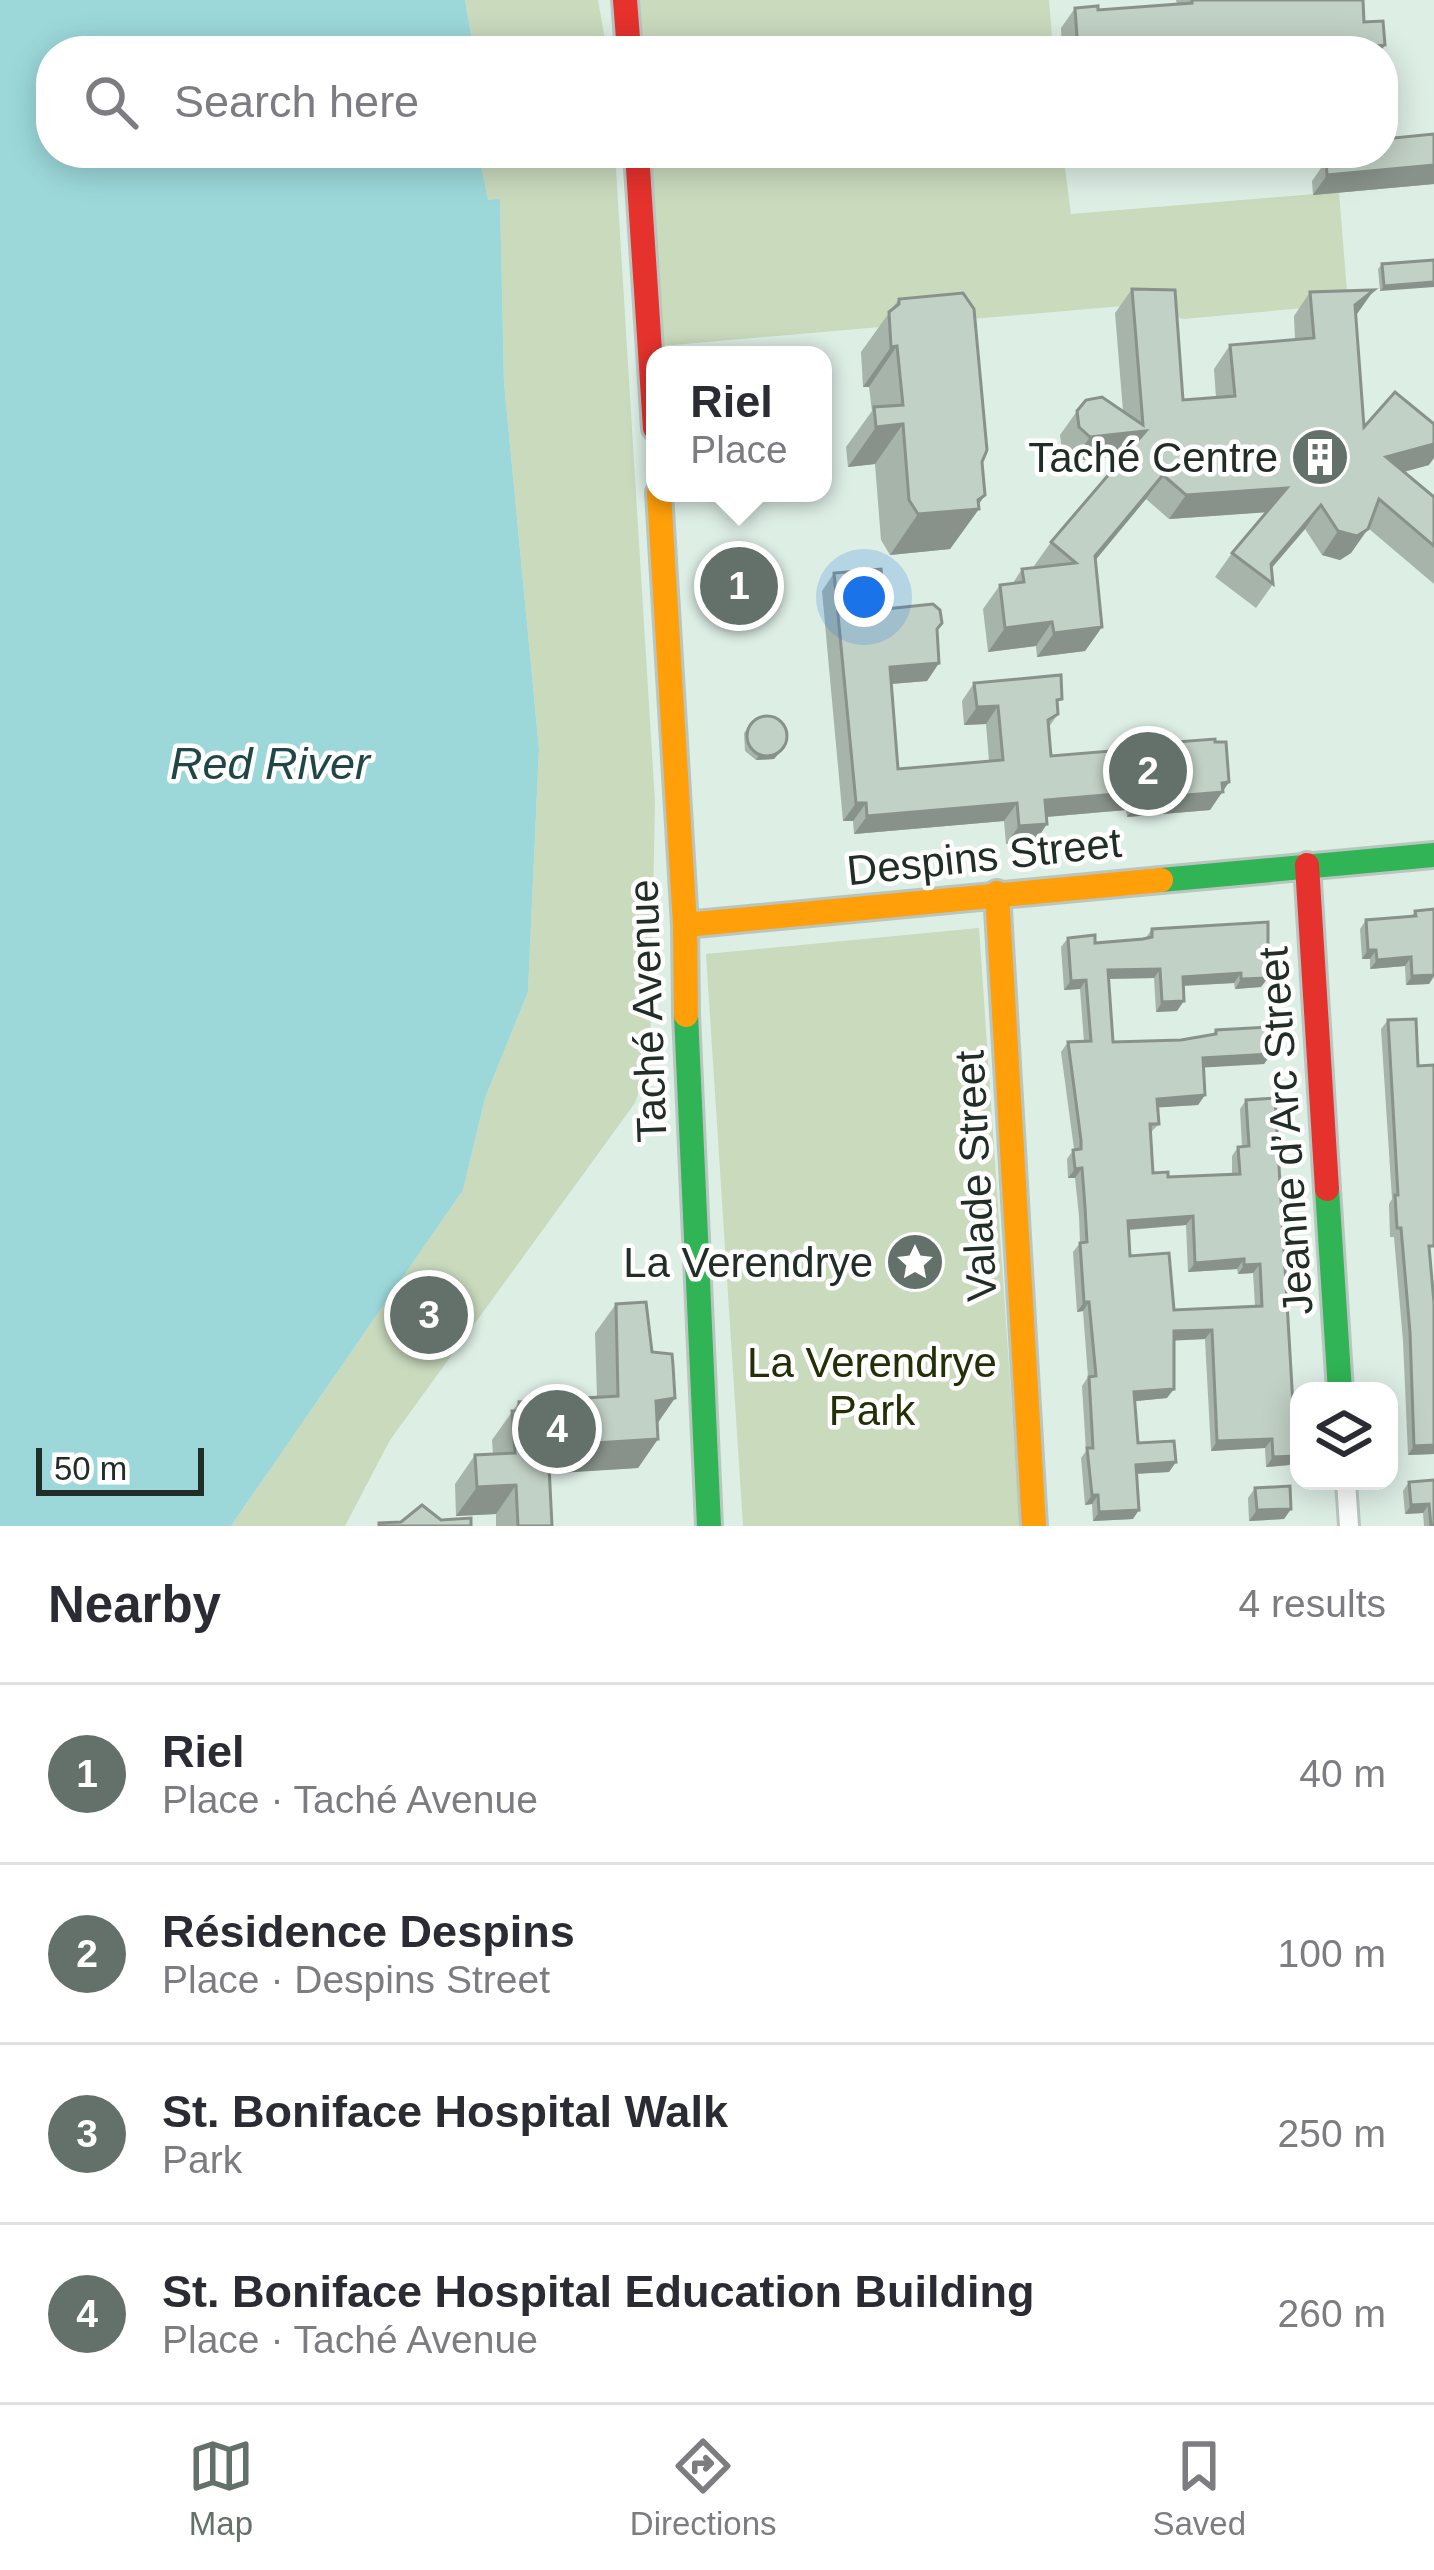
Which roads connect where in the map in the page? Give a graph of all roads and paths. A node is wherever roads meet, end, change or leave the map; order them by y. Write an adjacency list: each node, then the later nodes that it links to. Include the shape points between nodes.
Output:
1 (625, 0): 2 (street)
2 (628, 36)
3 (638, 168): 4 (street)
4 (650, 346)
5 (660, 502): 9 (street, Taché Avenue)
6 (1434, 855): 7 (street, Despins Street)
7 (1307, 865): 8 (street, Despins Street); 10 (street, Jeanne d’Arc Street)
8 (998, 893): 9 (street, Despins Street); 13 (street, Valade Street)
9 (685, 925): 12 (street, Taché Avenue)
10 (1339, 1382)
11 (1347, 1490): 14 (street)
12 (709, 1526)
13 (1034, 1526)
14 (1349, 1526)

